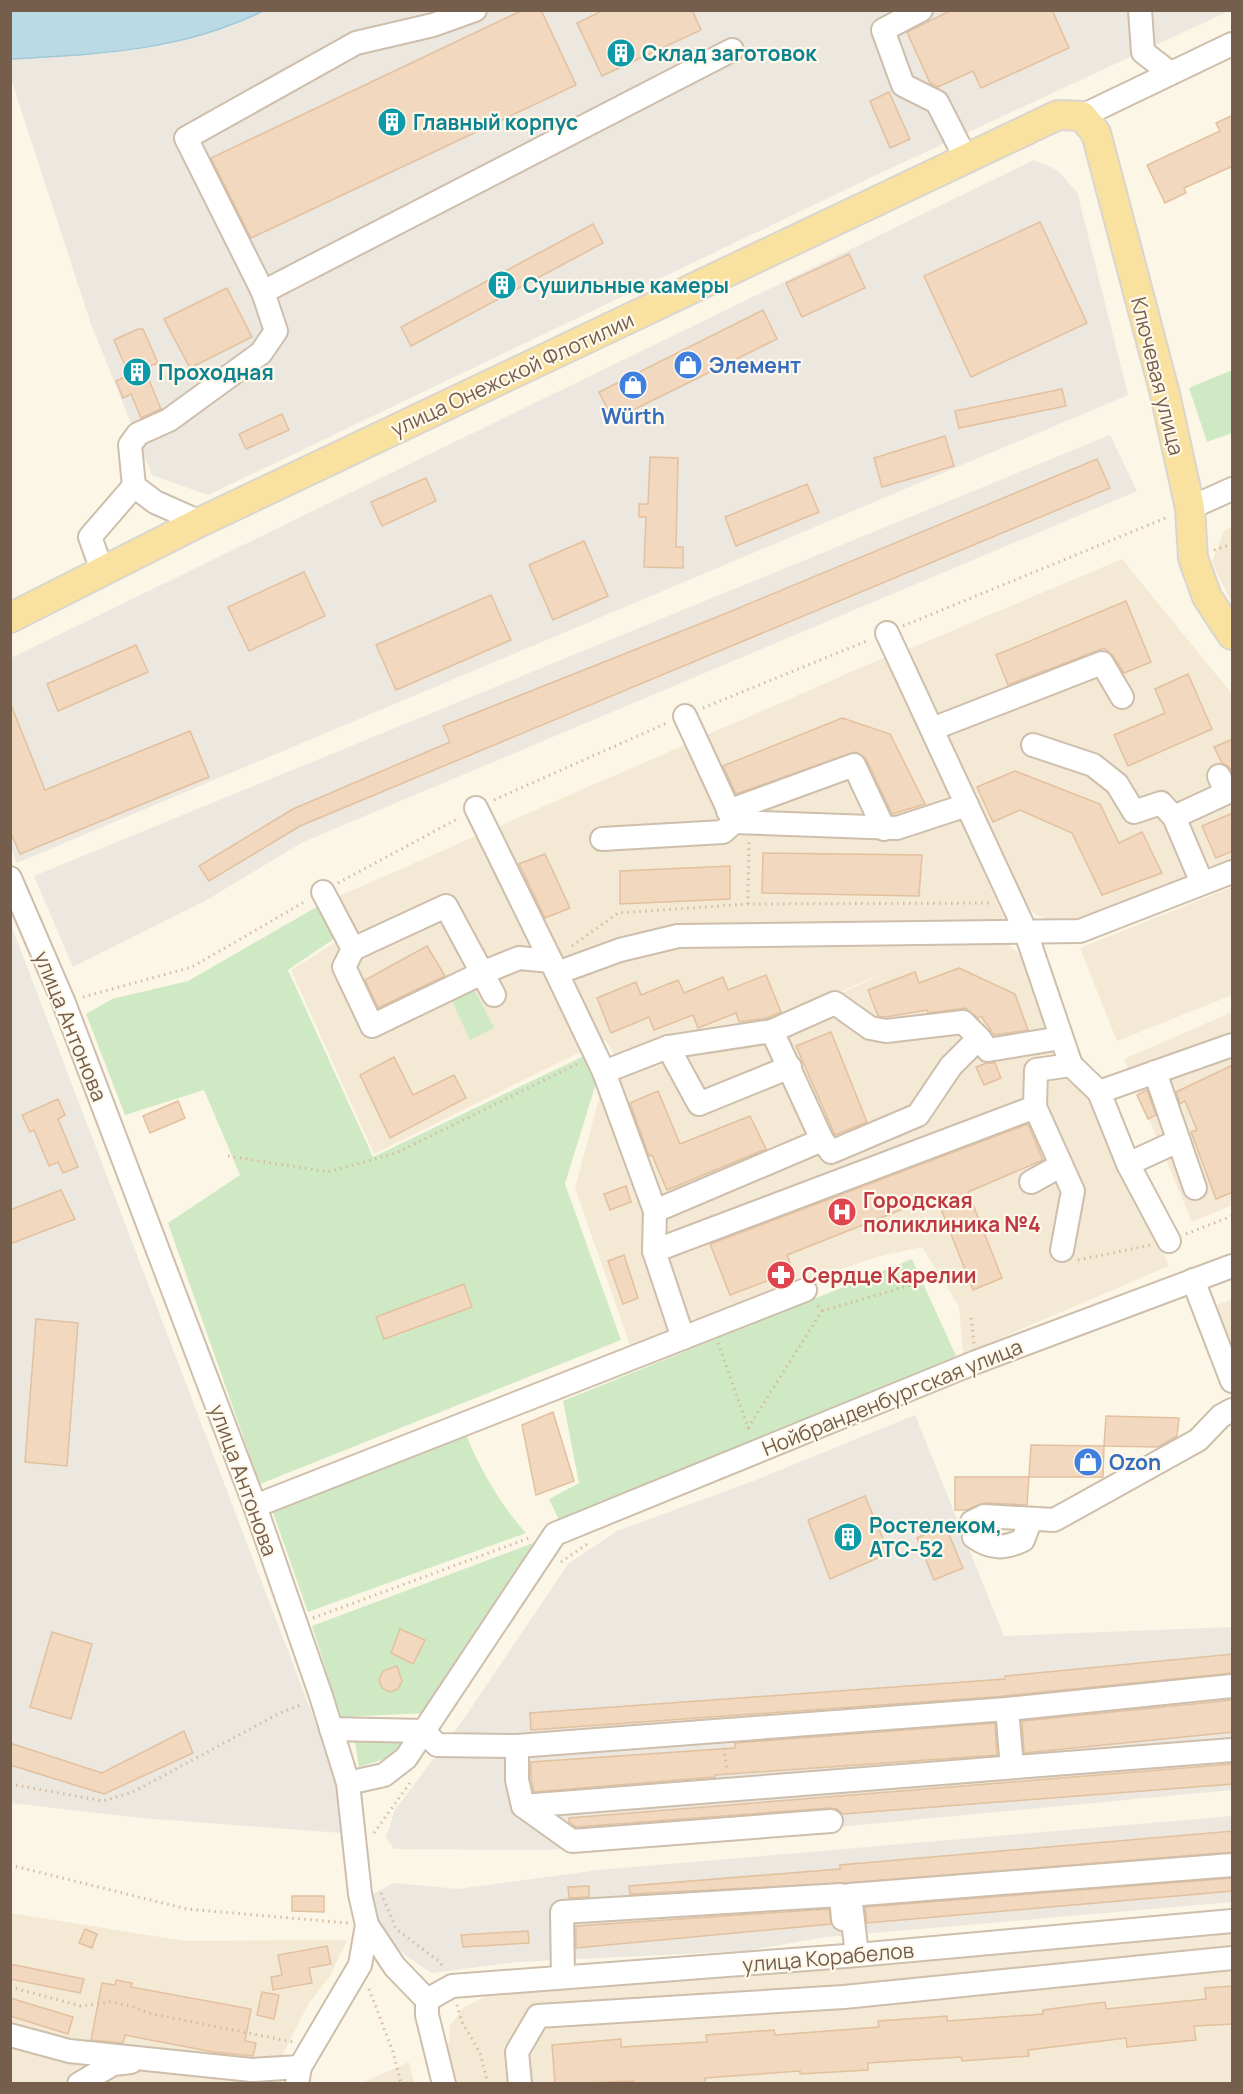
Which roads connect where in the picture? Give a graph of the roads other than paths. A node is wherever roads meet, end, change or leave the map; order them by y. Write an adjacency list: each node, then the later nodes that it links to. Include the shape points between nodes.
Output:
1 (475, 10): 9 (street, via 433,25 356,43 186,138)
2 (921, 10): 8 (street, via 883,30 903,85 937,102)
3 (1140, 10): 6 (street, via 1143,52)
4 (1233, 44): 6 (street)
5 (732, 50): 9 (street)
6 (1170, 73): 7 (street)
7 (1082, 116): 8 (main road, улица Онежской Флотилии, via 1058,114); 12 (main road, Ключевая улица, via 1096,133 1165,394)
8 (964, 157): 13 (main road, улица Онежской Флотилии)
9 (263, 292): 10 (street, via 276,331 261,352 170,420 138,434 130,445)
10 (134, 486): 13 (street, via 155,502); 14 (street, via 90,537)
11 (1233, 489): 12 (street)
12 (1190, 508): 17 (main road, Ключевая улица, via 1193,558 1207,597)
13 (200, 522): 14 (main road, улица Онежской Флотилии)
14 (103, 573): 15 (main road, улица Онежской Флотилии)
15 (10, 618)
16 (887, 633): 20 (street)
17 (1233, 635)
18 (1122, 697): 20 (street, via 1101,663)
19 (685, 716): 26 (street)
20 (932, 729): 23 (street)
21 (1033, 745): 25 (street, via 1093,765 1117,784 1134,812 1161,803)
22 (1218, 776): 25 (street, via 1226,793)
23 (967, 805): 27 (street, via 897,828); 33 (street)
24 (476, 808): 35 (street)
25 (1174, 817): 31 (street)
26 (737, 819): 27 (street); 27 (street, via 854,765); 28 (street, via 723,832)
27 (884, 828)
28 (602, 839)
29 (1233, 872): 31 (street)
30 (10, 878): 65 (street, улица Антонова, via 64,1003)
31 (1202, 883): 33 (street, via 1080,932)
32 (323, 892): 34 (street)
33 (1024, 930): 35 (street, via 678,936); 40 (street)
34 (352, 949): 36 (street, via 446,906); 36 (street, via 344,967 372,1026 433,1003)
35 (554, 967): 36 (street, via 519,958); 45 (street)
36 (482, 973): 37 (street)
37 (494, 995)
38 (772, 1031): 39 (street, via 835,1003 870,1028 886,1032 963,1022); 42 (street); 44 (street)
39 (979, 1038): 40 (street, via 988,1050); 49 (street, via 951,1066 918,1115 831,1152)
40 (1061, 1038): 43 (street)
41 (1233, 1045): 46 (street)
42 (668, 1047): 44 (street, via 699,1104); 45 (street)
43 (1071, 1065): 47 (street); 48 (street, via 1036,1070)
44 (790, 1067): 49 (street)
45 (603, 1072): 55 (street)
46 (1155, 1072): 47 (street); 50 (street)
47 (1099, 1092): 51 (street)
48 (1035, 1107): 52 (street); 58 (street)
49 (822, 1140): 55 (street)
50 (1178, 1141): 51 (street); 54 (street)
51 (1128, 1164): 56 (street)
52 (1060, 1166): 53 (street); 57 (street, via 1073,1191)
53 (1031, 1182)
54 (1195, 1188)
55 (655, 1211): 58 (street)
56 (1169, 1240)
57 (1062, 1250)
58 (654, 1251): 62 (street)
59 (1233, 1266): 60 (street, Нойбранденбургская улица)
60 (1193, 1280): 63 (street); 70 (street, Нойбранденбургская улица, via 976,1362 555,1534)
61 (805, 1290): 62 (street)
62 (683, 1338): 65 (street)
63 (1233, 1381)
64 (1233, 1410): 66 (street, via 1221,1416 1198,1440 1160,1463 1054,1520)
65 (255, 1506): 69 (street, улица Антонова)
66 (1031, 1519)
67 (1233, 1686): 68 (street)
68 (1007, 1709): 71 (street); 73 (street)
69 (332, 1729): 70 (street); 74 (street, улица Антонова)
70 (424, 1731): 71 (street, via 437,1745); 74 (street, via 406,1758 384,1775)
71 (517, 1746): 75 (street, via 517,1780)
72 (1233, 1750): 73 (street)
73 (1012, 1767): 75 (street)
74 (348, 1783): 79 (street, улица Антонова, via 356,1867)
75 (523, 1806): 76 (street, via 572,1841)
76 (831, 1821)
77 (1233, 1865): 80 (street, via 850,1894)
78 (1233, 1921): 80 (street, улица Корабелов)
79 (367, 1925): 83 (street, улица Антонова, via 395,1967); 86 (street, via 360,1965)
80 (852, 1955): 82 (street, улица Корабелов); 82 (street, via 841,1895 562,1912)
81 (1233, 1958): 89 (street, via 844,1997 538,2016 517,2052)
82 (563, 1977): 83 (street, улица Корабелов, via 452,1986)
83 (427, 2000): 88 (street)
84 (10, 2035): 85 (street, via 69,2051)
85 (159, 2059): 86 (street); 87 (street, via 113,2064)
86 (298, 2075)
87 (79, 2084)
88 (444, 2084)
89 (520, 2084)

